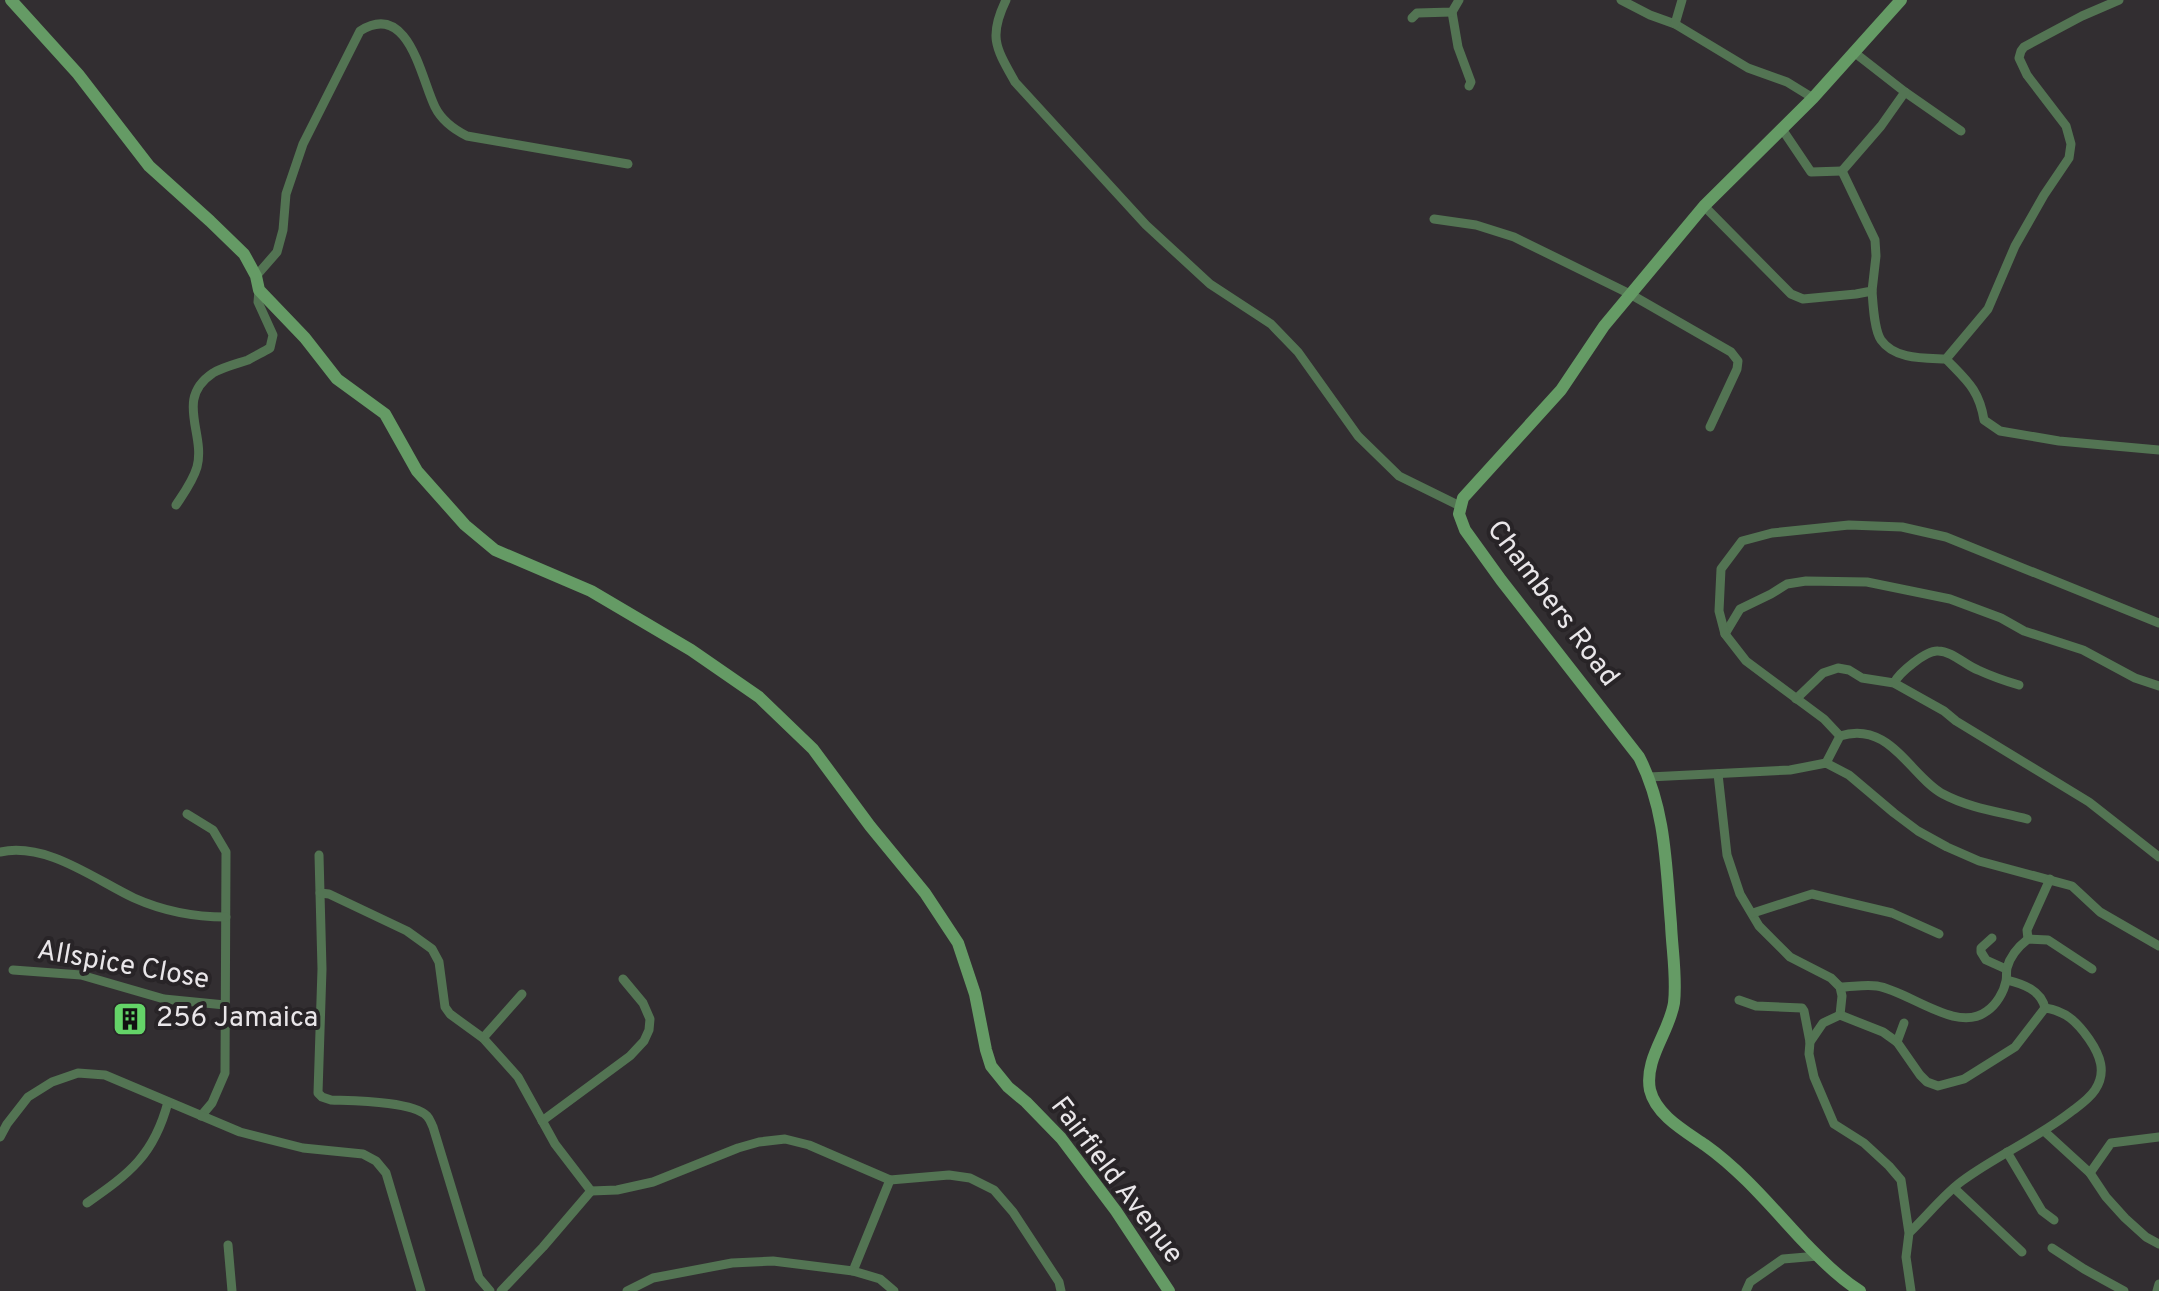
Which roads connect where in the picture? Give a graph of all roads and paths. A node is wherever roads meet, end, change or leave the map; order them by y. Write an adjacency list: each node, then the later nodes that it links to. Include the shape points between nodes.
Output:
1 (11, 0): 21 (street, via 78,74 149,166 244,254)
2 (1006, 0): 29 (street, via 994,30 1015,82 1146,225 1210,284 1271,324 1298,352 1358,436 1399,476)
3 (1459, 0): 8 (street)
4 (1621, 0): 10 (street)
5 (1682, 0): 10 (street)
6 (1901, 0): 11 (street, Chambers Road)
7 (2119, 0): 25 (street, via 2021,51 2027,75 2066,126 2069,158 2015,246 1988,309)
8 (1452, 12): 9 (street, via 1417,13); 12 (street)
9 (1412, 18)
10 (1675, 24): 14 (street, via 1748,68)
11 (1855, 53): 13 (street); 14 (street, Chambers Road)
12 (1469, 86)
13 (1905, 92): 16 (street); 18 (street)
14 (1813, 98): 15 (street, Chambers Road)
15 (1782, 129): 18 (street, via 1811,172); 19 (street, Chambers Road)
16 (1961, 131)
17 (628, 164): 21 (street, via 467,136 454,129 435,106 403,29 375,20 360,31 303,144 286,194 277,252)
18 (1842, 171): 23 (street, via 1875,240)
19 (1704, 206): 23 (street, via 1791,294 1803,299); 24 (street, Chambers Road)
20 (1434, 219): 24 (street, via 1514,237)
21 (256, 276): 22 (street)
22 (259, 290): 28 (street, via 258,302 273,335 270,348 214,372 196,392 192,419 197,467); 95 (street, Fairfield Avenue, via 337,379 385,414 417,471 495,550 591,591 691,650 759,697 813,749 958,943 991,1066 1061,1138)
23 (1872, 291): 25 (street, via 1881,340 1916,358)
24 (1630, 294): 26 (street, via 1736,358 1737,369); 29 (street, Chambers Road, via 1561,390)
25 (1946, 359): 27 (street, via 1974,388 1984,420 2000,431)
26 (1710, 427)
27 (2159, 450)
28 (176, 505)
29 (1460, 506): 39 (street, Chambers Road, via 1465,530)
30 (2159, 623): 31 (street, via 1946,537 1902,527 1849,525 1742,541 1721,569 1719,611)
31 (1725, 634): 34 (street, via 1740,609 1787,584 1867,582 1950,599 2083,650); 35 (street, via 1746,661)
32 (1894, 683): 33 (street, via 1923,656 1938,650); 35 (street, via 1838,668 1823,673); 44 (street, via 2089,802)
33 (2019, 685)
34 (2159, 686)
35 (1796, 699): 36 (street)
36 (1840, 736): 37 (street); 41 (street, via 1851,732 1877,738 1901,753 1939,792)
37 (1826, 763): 38 (street); 45 (street, via 1947,847)
38 (1718, 774): 39 (street); 47 (street, via 1727,855 1740,894)
39 (1649, 777): 85 (street, Chambers Road, via 1665,841 1675,979 1667,1026 1650,1067 1651,1095 1657,1107 1737,1171)
40 (187, 814): 48 (street, via 213,830 226,852)
41 (2027, 819)
42 (0, 852): 48 (street, via 42,854 137,899 198,917)
43 (319, 855): 46 (street)
44 (2159, 857)
45 (2050, 879): 51 (street, via 2027,930); 52 (street, via 2072,886 2100,912)
46 (320, 893): 64 (street, via 407,931 432,949 445,1007); 90 (street, via 318,1093 331,1100 391,1104 426,1115 479,1278)
47 (1753, 913): 49 (street, via 1812,894 1892,913); 57 (street, via 1790,957)
48 (226, 917): 60 (street)
49 (1939, 934)
50 (1992, 938): 55 (street, via 1981,952)
51 (2028, 939): 53 (street, via 2048,940); 55 (street)
52 (2159, 946)
53 (2092, 969)
54 (13, 970): 60 (street, Allspice Close, via 81,975 164,999)
55 (2006, 974): 57 (street, via 1996,1003 1972,1019 1876,986); 61 (street, via 2035,992)
56 (623, 979): 69 (street, via 650,1019 644,1041)
57 (1840, 987): 62 (street)
58 (522, 994): 64 (street)
59 (1739, 1000): 65 (street, via 1802,1008)
60 (225, 1005): 68 (street, via 225,1073)
61 (2045, 1008): 66 (street, via 2015,1047 1948,1085 1927,1082); 70 (street, via 2075,1022 2102,1066 2086,1100)
62 (1840, 1015): 65 (street, via 1823,1023); 66 (street)
63 (1904, 1023): 66 (street)
64 (483, 1038): 69 (street, via 518,1077)
65 (1810, 1042): 80 (street, via 1814,1077 1834,1124 1864,1143 1901,1180)
66 (1897, 1042)
67 (168, 1102): 68 (street); 71 (street, via 105,1075 78,1073 28,1097); 78 (street, via 141,1159)
68 (201, 1116): 89 (street, via 240,1132 303,1148 363,1154 376,1161 386,1173)
69 (542, 1121): 77 (street)
70 (2044, 1131): 73 (street); 74 (street)
71 (0, 1137)
72 (2159, 1137): 74 (street, via 2111,1143)
73 (2007, 1152): 76 (street); 79 (street, via 2042,1211)
74 (2090, 1173): 81 (street, via 2125,1218)
75 (890, 1180): 77 (street, via 785,1139 738,1148 653,1182); 86 (street); 94 (street, via 949,1175 994,1190)
76 (1954, 1188): 80 (street); 84 (street)
77 (591, 1191): 91 (street)
78 (87, 1203)
79 (2054, 1220)
80 (1909, 1233): 98 (street)
81 (2159, 1244)
82 (228, 1245): 88 (street)
83 (2052, 1248): 99 (street)
84 (2022, 1252)
85 (1818, 1256): 96 (street, via 1783,1259 1750,1282); 97 (street, Chambers Road)
86 (853, 1271): 92 (street, via 773,1261 732,1263 653,1278); 93 (street, via 880,1279)
87 (2159, 1284): 100 (street)
88 (232, 1291)
89 (421, 1291)
90 (490, 1291)
91 (501, 1291)
92 (627, 1291)
93 (894, 1291)
94 (1061, 1291)
95 (1169, 1291)
96 (1746, 1291)
97 (1860, 1291)
98 (1911, 1291)
99 (2124, 1291)
100 (2157, 1291)

